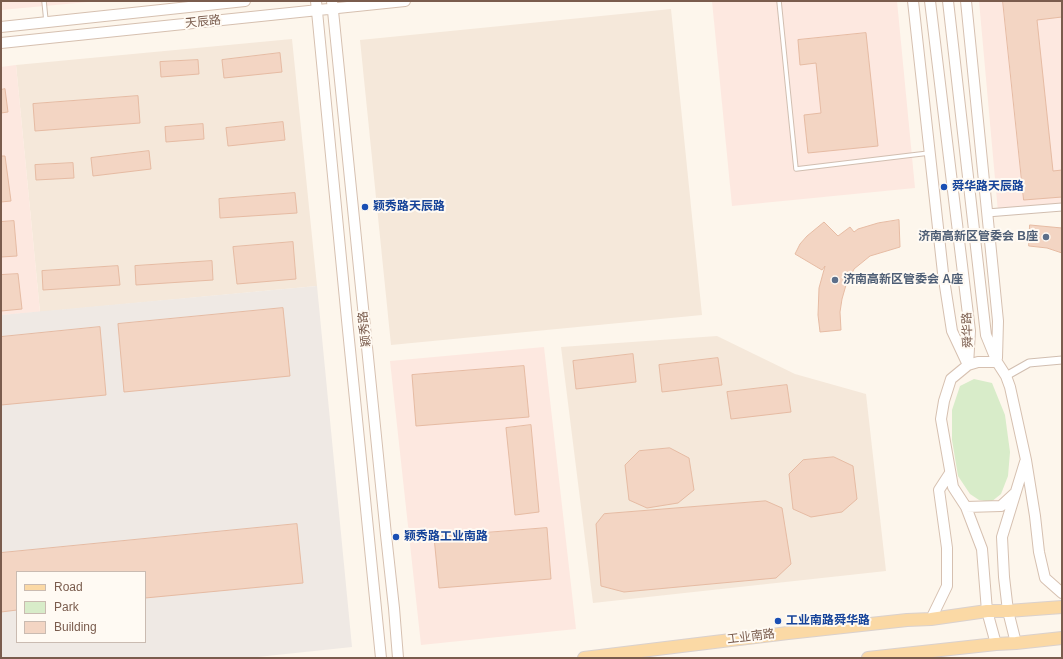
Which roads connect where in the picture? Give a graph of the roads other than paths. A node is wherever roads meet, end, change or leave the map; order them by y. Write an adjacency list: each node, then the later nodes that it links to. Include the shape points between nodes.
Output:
1 (44, 1): 11 (lane)
2 (245, 1): 11 (main road, 天辰路)
3 (405, 1): 9 (main road, 天辰路)
4 (778, 1): 14 (lane, via 796,168)
5 (913, 1): 14 (main road)
6 (930, 1): 19 (main road, 舜华路, via 970,331)
7 (948, 1): 18 (main road, 舜华路, via 986,335)
8 (966, 1): 16 (main road)
9 (333, 5): 10 (main road, 天辰路); 34 (main road, 颖秀路)
10 (316, 6): 13 (main road, 天辰路); 33 (main road, 颖秀路)
11 (46, 22): 12 (main road, 天辰路)
12 (1, 27)
13 (1, 43)
14 (930, 153): 19 (main road, via 952,331)
15 (1062, 207): 16 (street)
16 (987, 213): 18 (main road, via 998,321)
17 (1062, 360): 20 (street, via 1028,363)
18 (997, 362): 19 (main road); 20 (main road, 舜华路)
19 (968, 365): 22 (main road, 舜华路, via 952,379 944,401 942,419)
20 (1006, 376): 21 (main road, 舜华路)
21 (1026, 460): 23 (main road); 25 (main road, 舜华路, via 1045,578)
22 (950, 472): 24 (main road, 舜华路, via 953,487); 29 (main road, via 939,490 947,548 947,586)
23 (1015, 492): 24 (main road, via 1001,506); 28 (main road, via 1002,537)
24 (966, 507): 27 (main road, 舜华路, via 982,549)
25 (1062, 593)
26 (1062, 606): 28 (main road, 工业南路)
27 (987, 611): 28 (main road, 工业南路); 29 (main road, 工业南路); 31 (main road, 舜华路)
28 (1008, 611): 32 (main road)
29 (931, 619): 35 (main road, 工业南路, via 804,631)
30 (1062, 638): 32 (main road)
31 (996, 644): 32 (main road); 36 (main road)
32 (1016, 644)
33 (381, 658)
34 (398, 658)
35 (584, 658)
36 (868, 658)

